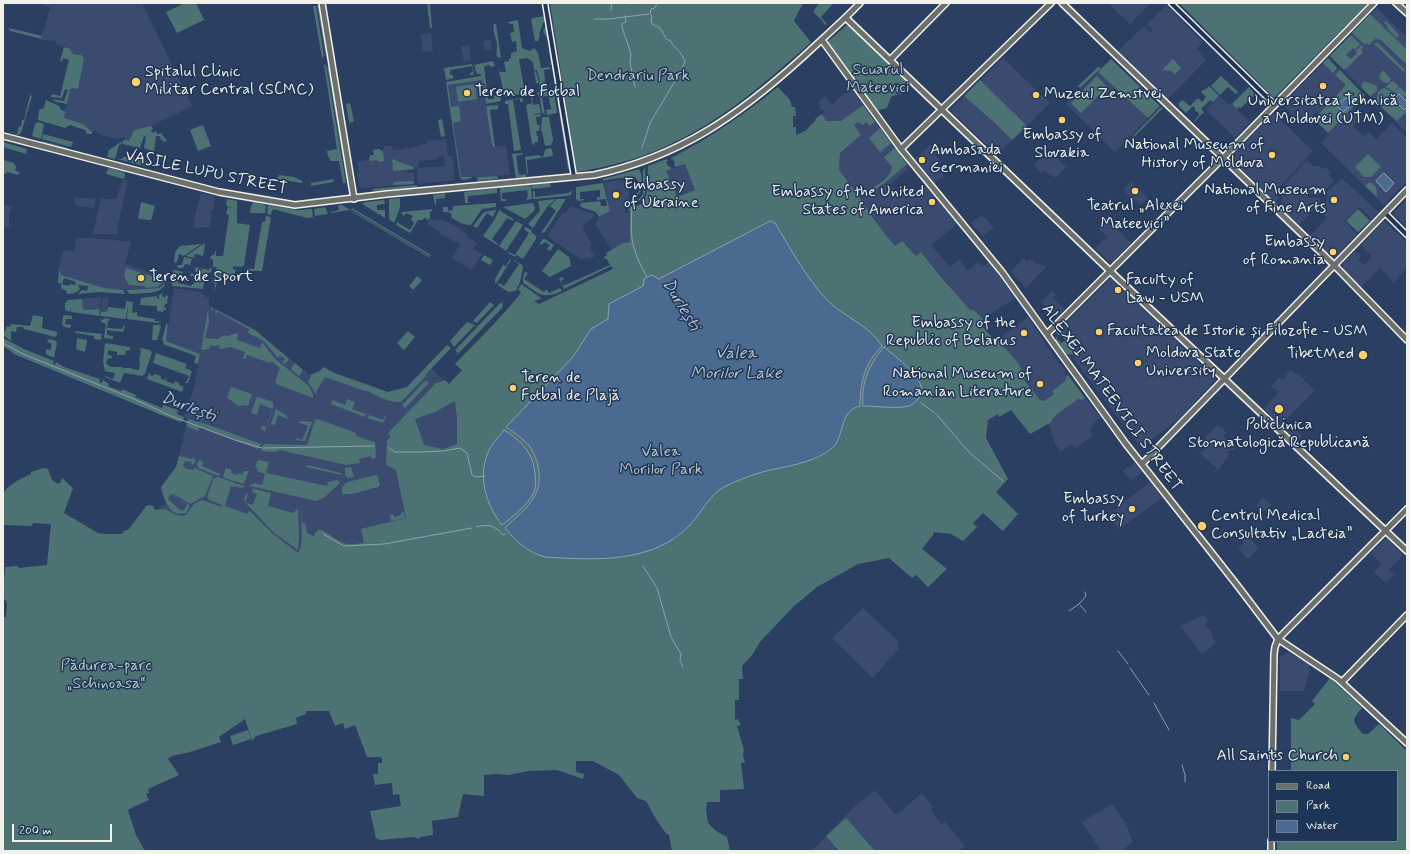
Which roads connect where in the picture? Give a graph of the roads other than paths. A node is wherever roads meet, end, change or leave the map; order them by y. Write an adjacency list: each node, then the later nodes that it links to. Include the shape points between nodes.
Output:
1 (322, 3): 21 (main road)
2 (546, 3): 19 (street)
3 (860, 3): 11 (main road, VASILE LUPU STREET)
4 (946, 3): 13 (main road)
5 (1051, 3): 15 (main road)
6 (1062, 3): 18 (main road)
7 (1171, 3): 14 (street)
8 (1374, 3): 14 (main road)
9 (1396, 3): 10 (main road)
10 (1407, 13)
11 (846, 18): 12 (main road, VASILE LUPU STREET); 13 (main road)
12 (822, 40): 17 (main road, ALEXEI MATEEVICI STREET); 19 (main road, VASILE LUPU STREET, via 750,102 693,140 635,165)
13 (890, 60): 15 (main road)
14 (1275, 105): 18 (main road)
15 (941, 110): 17 (main road); 25 (main road)
16 (3, 136): 21 (main road, VASILE LUPU STREET, via 219,192 287,204 307,205)
17 (901, 149): 26 (main road, ALEXEI MATEEVICI STREET, via 1023,298)
18 (1223, 158): 24 (main road); 25 (main road)
19 (574, 177): 21 (main road, VASILE LUPU STREET)
20 (1407, 190): 22 (main road)
21 (354, 199)
22 (1385, 213): 23 (street); 24 (main road)
23 (1407, 235)
24 (1334, 265): 27 (main road); 28 (main road)
25 (1110, 271): 26 (main road); 28 (main road)
26 (1047, 334): 29 (main road, ALEXEI MATEEVICI STREET)
27 (1407, 340)
28 (1224, 378): 29 (main road); 31 (main road)
29 (1142, 464): 34 (main road, ALEXEI MATEEVICI STREET)
30 (1407, 509): 31 (main road)
31 (1386, 531): 32 (main road); 34 (main road)
32 (1407, 551)
33 (1407, 616): 37 (main road)
34 (1278, 639): 35 (main road, ALEXEI MATEEVICI STREET); 36 (main road)
35 (1292, 649): 36 (main road, via 1281,648); 37 (main road, ALEXEI MATEEVICI STREET)
36 (1274, 654): 39 (main road)
37 (1342, 682): 38 (main road, ALEXEI MATEEVICI STREET)
38 (1407, 743)
39 (1272, 770)

